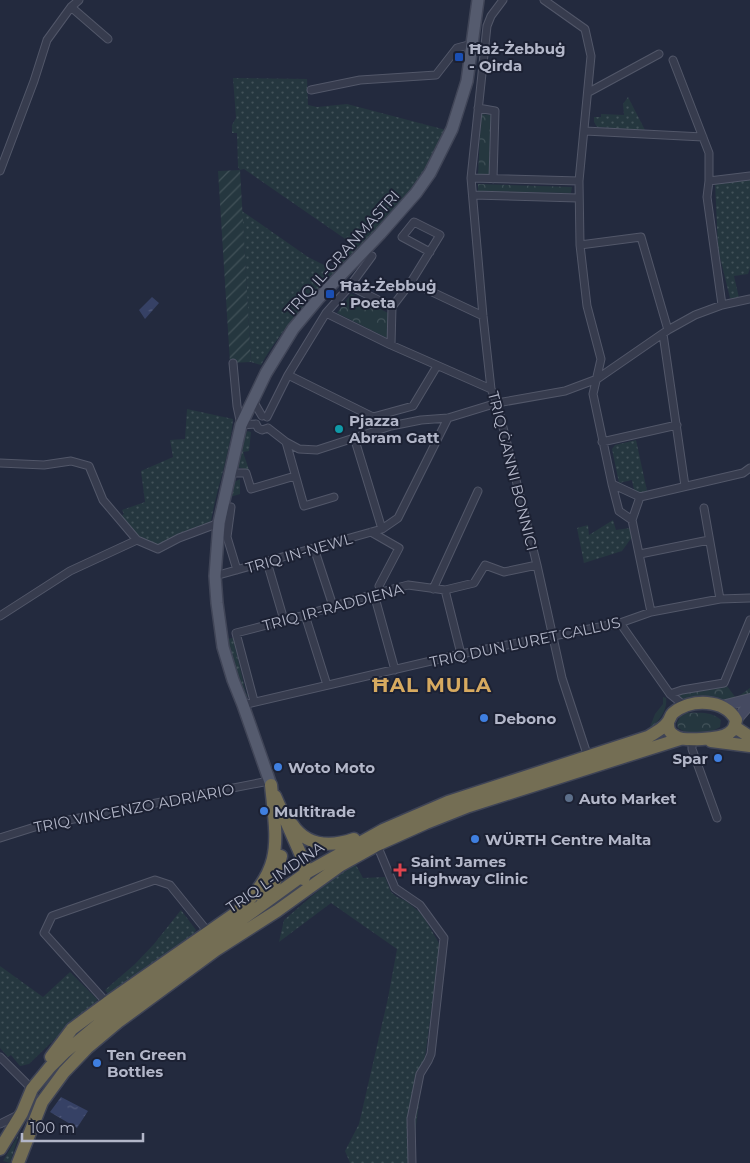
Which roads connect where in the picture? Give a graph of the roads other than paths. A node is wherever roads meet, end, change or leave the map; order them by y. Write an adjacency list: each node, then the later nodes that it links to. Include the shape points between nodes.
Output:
1 (79, 0): 5 (street)
2 (478, 0): 7 (main road, TRIQ IL-GRANMASTRI)
3 (503, 0): 12 (street, TRIQ ĠANNI BONNICI, via 488,26)
4 (544, 0): 11 (street, via 585,29 592,56)
5 (70, 7): 6 (street); 15 (street, via 48,40)
6 (108, 39)
7 (472, 44): 10 (street, via 457,48 436,75 360,80); 40 (main road, TRIQ IL-GRANMASTRI, via 460,105 430,173 380,234 307,312 280,350)
8 (659, 54): 11 (street)
9 (673, 60): 14 (street)
10 (311, 90)
11 (588, 92): 13 (street)
12 (478, 108): 17 (street, TRIQ ĠANNI BONNICI); 18 (street, via 495,111)
13 (585, 131): 14 (street); 19 (street)
14 (703, 136): 20 (street, via 709,153)
15 (0, 170)
16 (750, 176): 20 (street)
17 (471, 178): 18 (street); 21 (street, TRIQ ĠANNI BONNICI)
18 (493, 179): 19 (street)
19 (579, 181): 22 (street)
20 (709, 181): 29 (street, via 707,197)
21 (472, 195): 22 (street); 32 (street, TRIQ ĠANNI BONNICI)
22 (578, 198): 23 (street)
23 (580, 245): 33 (street, via 641,237); 38 (street, via 587,306 601,359)
24 (430, 252): 24 (street, via 440,235 414,222 402,237); 26 (street)
25 (372, 256): 27 (street)
26 (411, 282): 30 (street); 32 (street)
27 (350, 286): 30 (street); 31 (street)
28 (750, 299): 29 (street)
29 (722, 305): 33 (street, via 695,315)
30 (392, 307): 34 (street)
31 (326, 313): 34 (street); 37 (street)
32 (483, 316): 39 (street, TRIQ ĠANNI BONNICI)
33 (665, 332): 38 (street); 46 (street)
34 (391, 345): 36 (street)
35 (232, 362): 45 (street)
36 (437, 366): 37 (street, via 413,406 373,418); 39 (street)
37 (288, 375): 42 (street)
38 (597, 379): 41 (street, via 565,391); 50 (street, via 593,394)
39 (491, 388): 41 (street, TRIQ ĠANNI BONNICI)
40 (252, 399): 42 (street); 45 (main road, TRIQ IL-GRANMASTRI)
41 (497, 404): 43 (street); 71 (street, TRIQ ĠANNI BONNICI)
42 (264, 417): 44 (street); 47 (street, via 270,424)
43 (448, 418): 48 (street, via 391,426); 64 (street, via 398,518)
44 (256, 424): 45 (street); 47 (street, via 260,430)
45 (241, 425): 53 (main road, TRIQ IL-GRANMASTRI)
46 (677, 425): 50 (street); 56 (street)
47 (268, 428): 49 (street)
48 (354, 437): 49 (street, via 317,450 299,449); 64 (street)
49 (286, 442): 54 (street)
50 (602, 442): 55 (street)
51 (0, 463): 66 (street, via 44,466 71,461 89,466 103,500)
52 (750, 468): 56 (street, via 743,473)
53 (229, 473): 54 (street, via 246,473 251,489); 63 (main road, TRIQ IL-GRANMASTRI)
54 (295, 476): 58 (street, via 304,506)
55 (612, 484): 59 (street); 62 (street, via 619,511)
56 (685, 486): 59 (street)
57 (478, 491): 75 (street)
58 (334, 497)
59 (640, 497): 62 (street)
60 (231, 507): 72 (street, via 227,537)
61 (704, 508): 67 (street)
62 (632, 520): 69 (street)
63 (218, 523): 66 (street, via 158,549); 73 (main road, TRIQ IL-GRANMASTRI)
64 (382, 529): 65 (street, TRIQ IN-NEWL)
65 (371, 532): 68 (street, TRIQ IN-NEWL); 74 (street, via 399,548)
66 (137, 540): 83 (street, via 70,571)
67 (709, 540): 69 (street); 79 (street)
68 (314, 548): 70 (street, TRIQ IN-NEWL); 80 (street)
69 (640, 554): 81 (street)
70 (268, 562): 72 (street, TRIQ IN-NEWL); 84 (street)
71 (537, 565): 76 (street, TRIQ IR-RADDIENA, via 504,572 485,565 474,583); 87 (street, TRIQ ĠANNI BONNICI)
72 (236, 570): 73 (street, TRIQ IN-NEWL)
73 (215, 576): 93 (main road, TRIQ IL-GRANMASTRI, via 223,647 232,680)
74 (379, 586)
75 (433, 589): 76 (street, TRIQ IR-RADDIENA); 77 (street, TRIQ IR-RADDIENA, via 408,585)
76 (446, 590): 88 (street)
77 (374, 594): 80 (street, TRIQ IR-RADDIENA); 89 (street)
78 (750, 598): 79 (street, TRIQ DUN LURET CALLUS)
79 (720, 599): 81 (street, TRIQ DUN LURET CALLUS)
80 (333, 606): 82 (street, TRIQ IR-RADDIENA)
81 (651, 612): 86 (street, TRIQ DUN LURET CALLUS)
82 (305, 615): 84 (street, TRIQ IR-RADDIENA); 90 (street)
83 (0, 616)
84 (284, 620): 93 (street, TRIQ IR-RADDIENA, via 236,633)
85 (750, 620): 91 (street, via 724,683)
86 (620, 623): 87 (street, TRIQ DUN LURET CALLUS); 91 (street)
87 (552, 636): 88 (street, TRIQ DUN LURET CALLUS); 103 (street, TRIQ ĠANNI BONNICI)
88 (462, 654): 89 (street, TRIQ DUN LURET CALLUS)
89 (395, 670): 90 (street, TRIQ DUN LURET CALLUS)
90 (327, 685): 93 (street, TRIQ DUN LURET CALLUS)
91 (670, 694): 96 (street); 97 (street, via 672,704)
92 (750, 699): 95 (street)
93 (248, 703): 104 (main road, TRIQ IL-GRANMASTRI)
94 (750, 704): 98 (street)
95 (722, 706): 96 (highway, TRIQ L-IMDINA, via 702,703); 98 (highway, via 729,710)
96 (686, 707): 97 (highway, TRIQ L-IMDINA, via 672,714)
97 (668, 721): 101 (highway, via 670,733); 103 (highway, TRIQ L-IMDINA, via 648,737)
98 (736, 723): 99 (highway); 100 (highway)
99 (724, 736): 101 (highway, TRIQ L-IMDINA); 102 (highway, TRIQ L-IMDINA)
100 (750, 737)
101 (686, 741): 102 (highway, TRIQ L-IMDINA); 105 (street); 108 (highway, TRIQ L-IMDINA, via 572,772 469,806)
102 (750, 745)
103 (588, 757): 106 (highway, TRIQ L-IMDINA, via 448,802)
104 (270, 783): 106 (highway, via 295,828 311,841 338,844); 107 (street, TRIQ VINCENZO ADRIARIO, via 38,826); 109 (highway, via 296,841); 110 (highway, via 282,830 280,865 272,887); 111 (highway, via 276,836 273,863 252,898)
105 (717, 818)
106 (383, 830): 109 (highway, TRIQ L-IMDINA)
107 (0, 838)
108 (377, 845): 112 (highway, TRIQ L-IMDINA, via 340,865); 120 (street, via 395,888 420,905 444,938 431,1054 420,1074 411,1119)
109 (305, 871): 110 (highway, TRIQ L-IMDINA); 112 (highway, via 300,884 289,895)
110 (254, 909): 115 (highway, TRIQ L-IMDINA, via 84,1035)
111 (208, 932): 113 (highway); 113 (street, via 170,885 154,880 52,916 44,933)
112 (216, 950): 119 (highway, TRIQ L-IMDINA, via 118,1022 64,1072 42,1102)
113 (107, 1003): 115 (highway, via 72,1029 52,1054)
114 (0, 1057): 115 (street)
115 (36, 1085): 116 (highway, TRIQ L-IMDINA)
116 (22, 1113): 117 (street); 118 (highway, TRIQ L-IMDINA)
117 (0, 1124)
118 (2, 1142)
119 (18, 1163)
120 (412, 1163)

